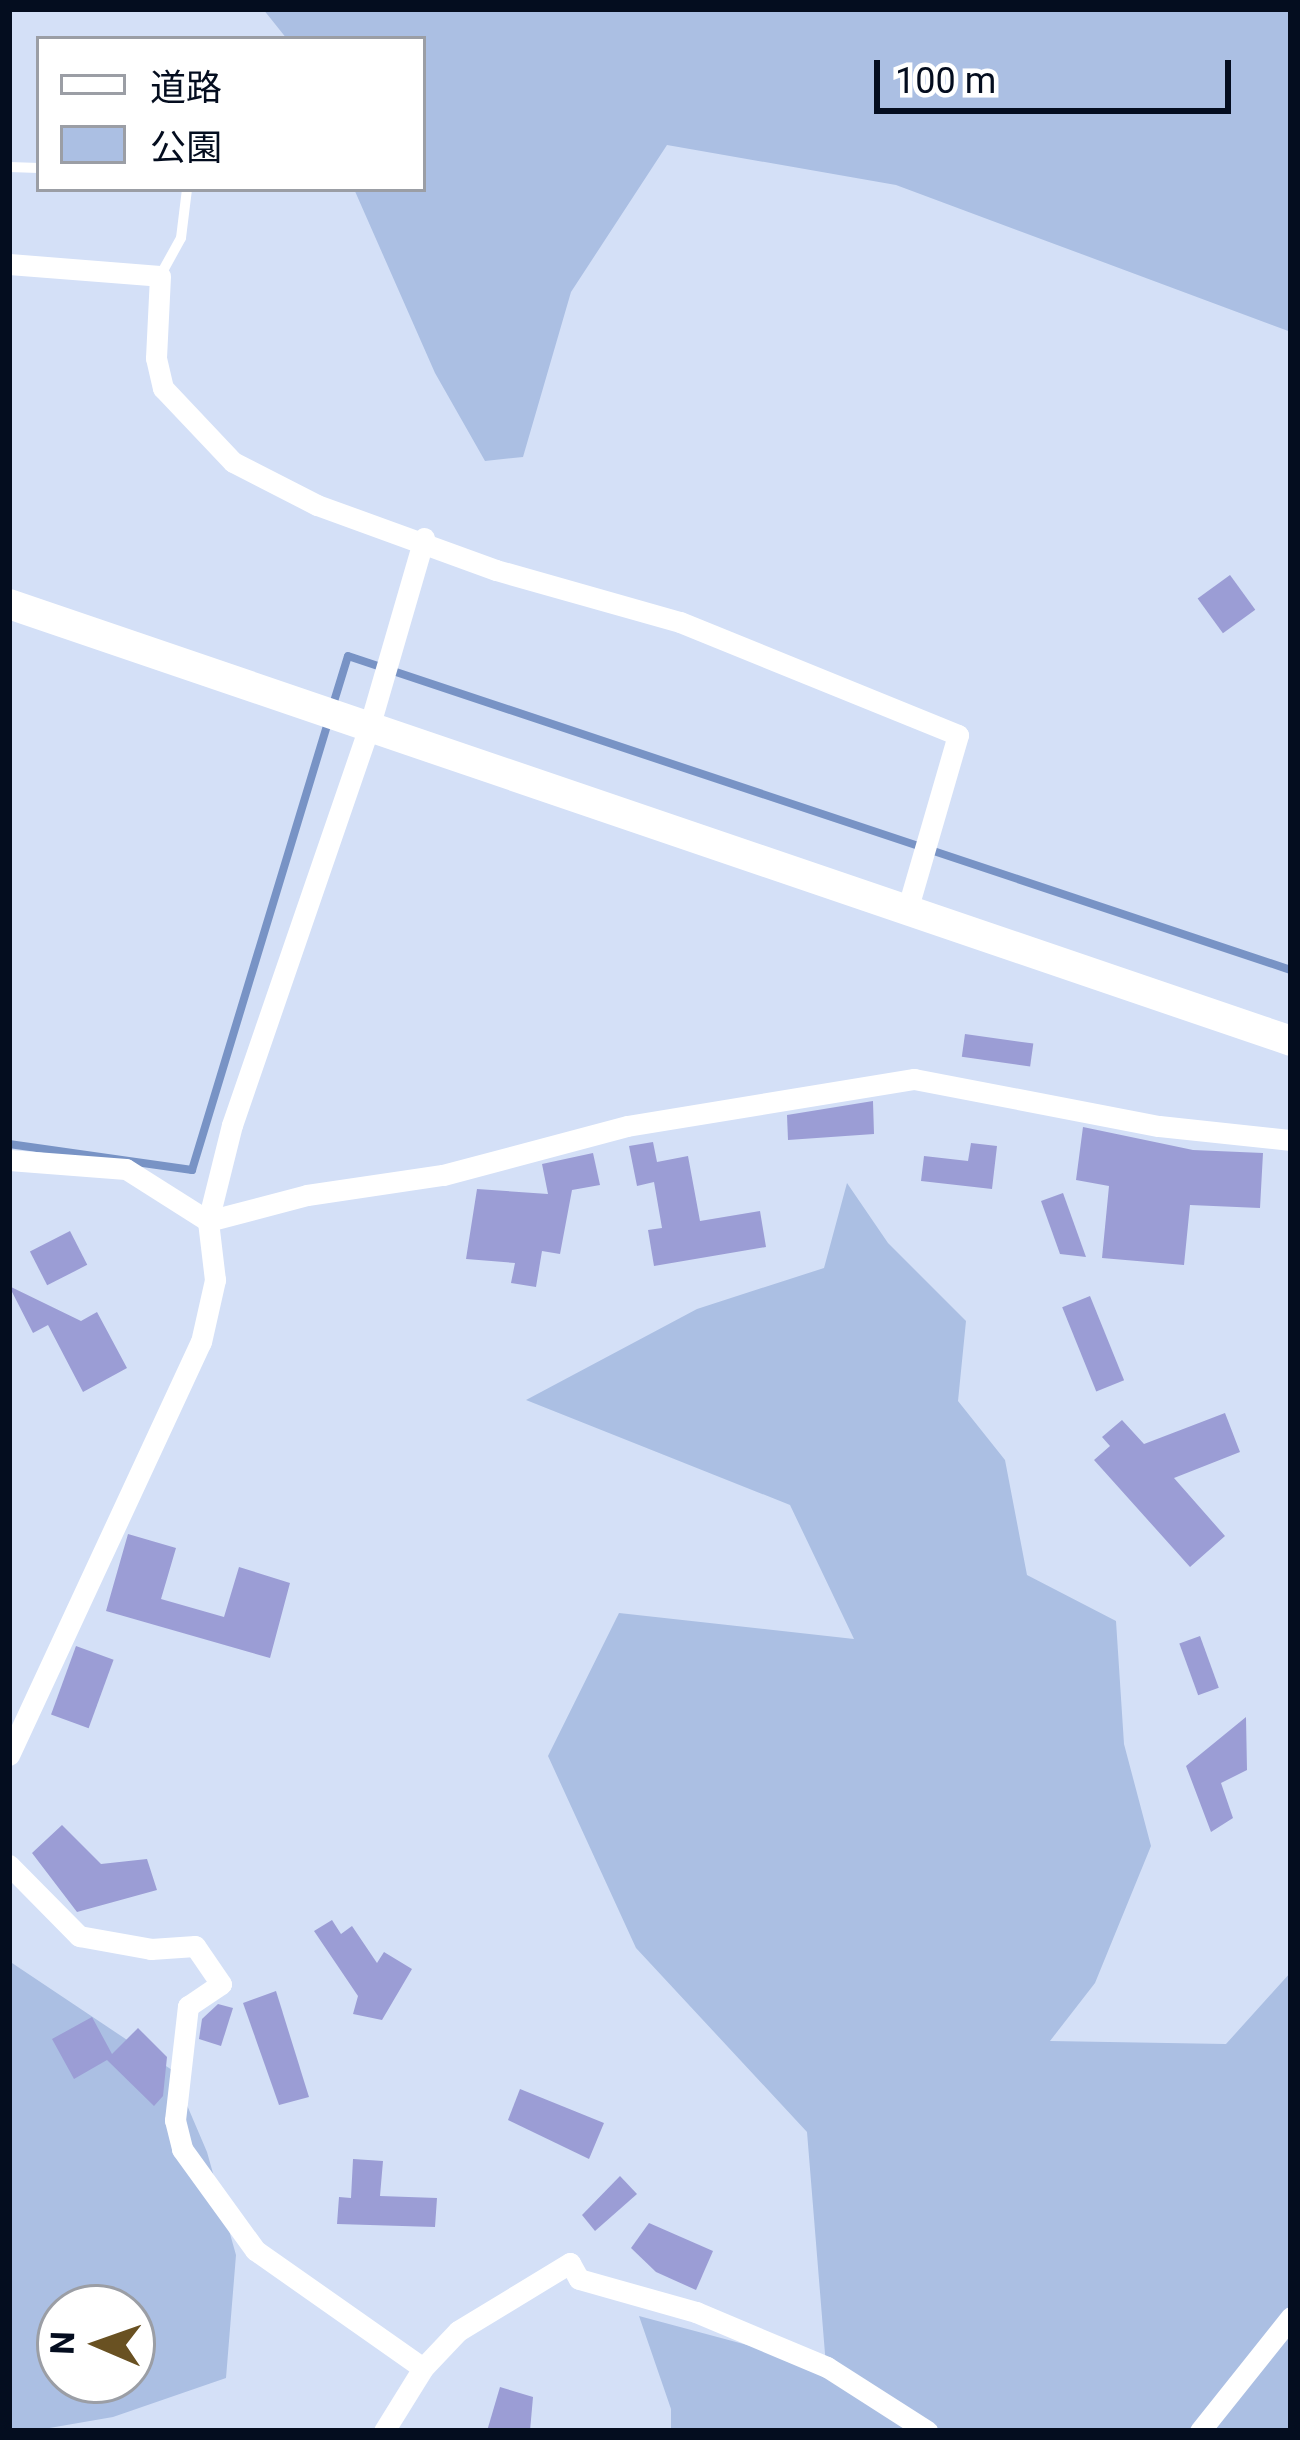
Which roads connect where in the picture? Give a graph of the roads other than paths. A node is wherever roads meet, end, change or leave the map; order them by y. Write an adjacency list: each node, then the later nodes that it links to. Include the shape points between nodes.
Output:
1 (187, 192): 3 (lane, via 181,238)
2 (9, 264): 3 (street)
3 (160, 276): 4 (street, via 156,358 163,388 208,438 233,462 317,505)
4 (424, 538): 6 (street); 7 (street, via 496,570 680,622 958,735)
5 (9, 604): 6 (street)
6 (368, 731): 7 (street); 11 (street, via 232,1125)
7 (907, 910): 8 (street)
8 (1291, 1041)
9 (1291, 1140): 11 (street, via 1159,1126 914,1079 627,1126 443,1175 307,1195)
10 (9, 1160): 11 (street, via 126,1169)
11 (208, 1221): 12 (street, via 215,1280 201,1342)
12 (9, 1755)
13 (9, 1865): 15 (street, via 79,1936 151,1949 195,1946 221,1984 188,2006 175,2120 182,2149 255,2250)
14 (1291, 2317): 18 (street)
15 (423, 2368): 16 (street); 17 (street, via 487,2308 570,2264 579,2279 695,2312 826,2367)
16 (384, 2431)
17 (927, 2431)
18 (1200, 2431)

